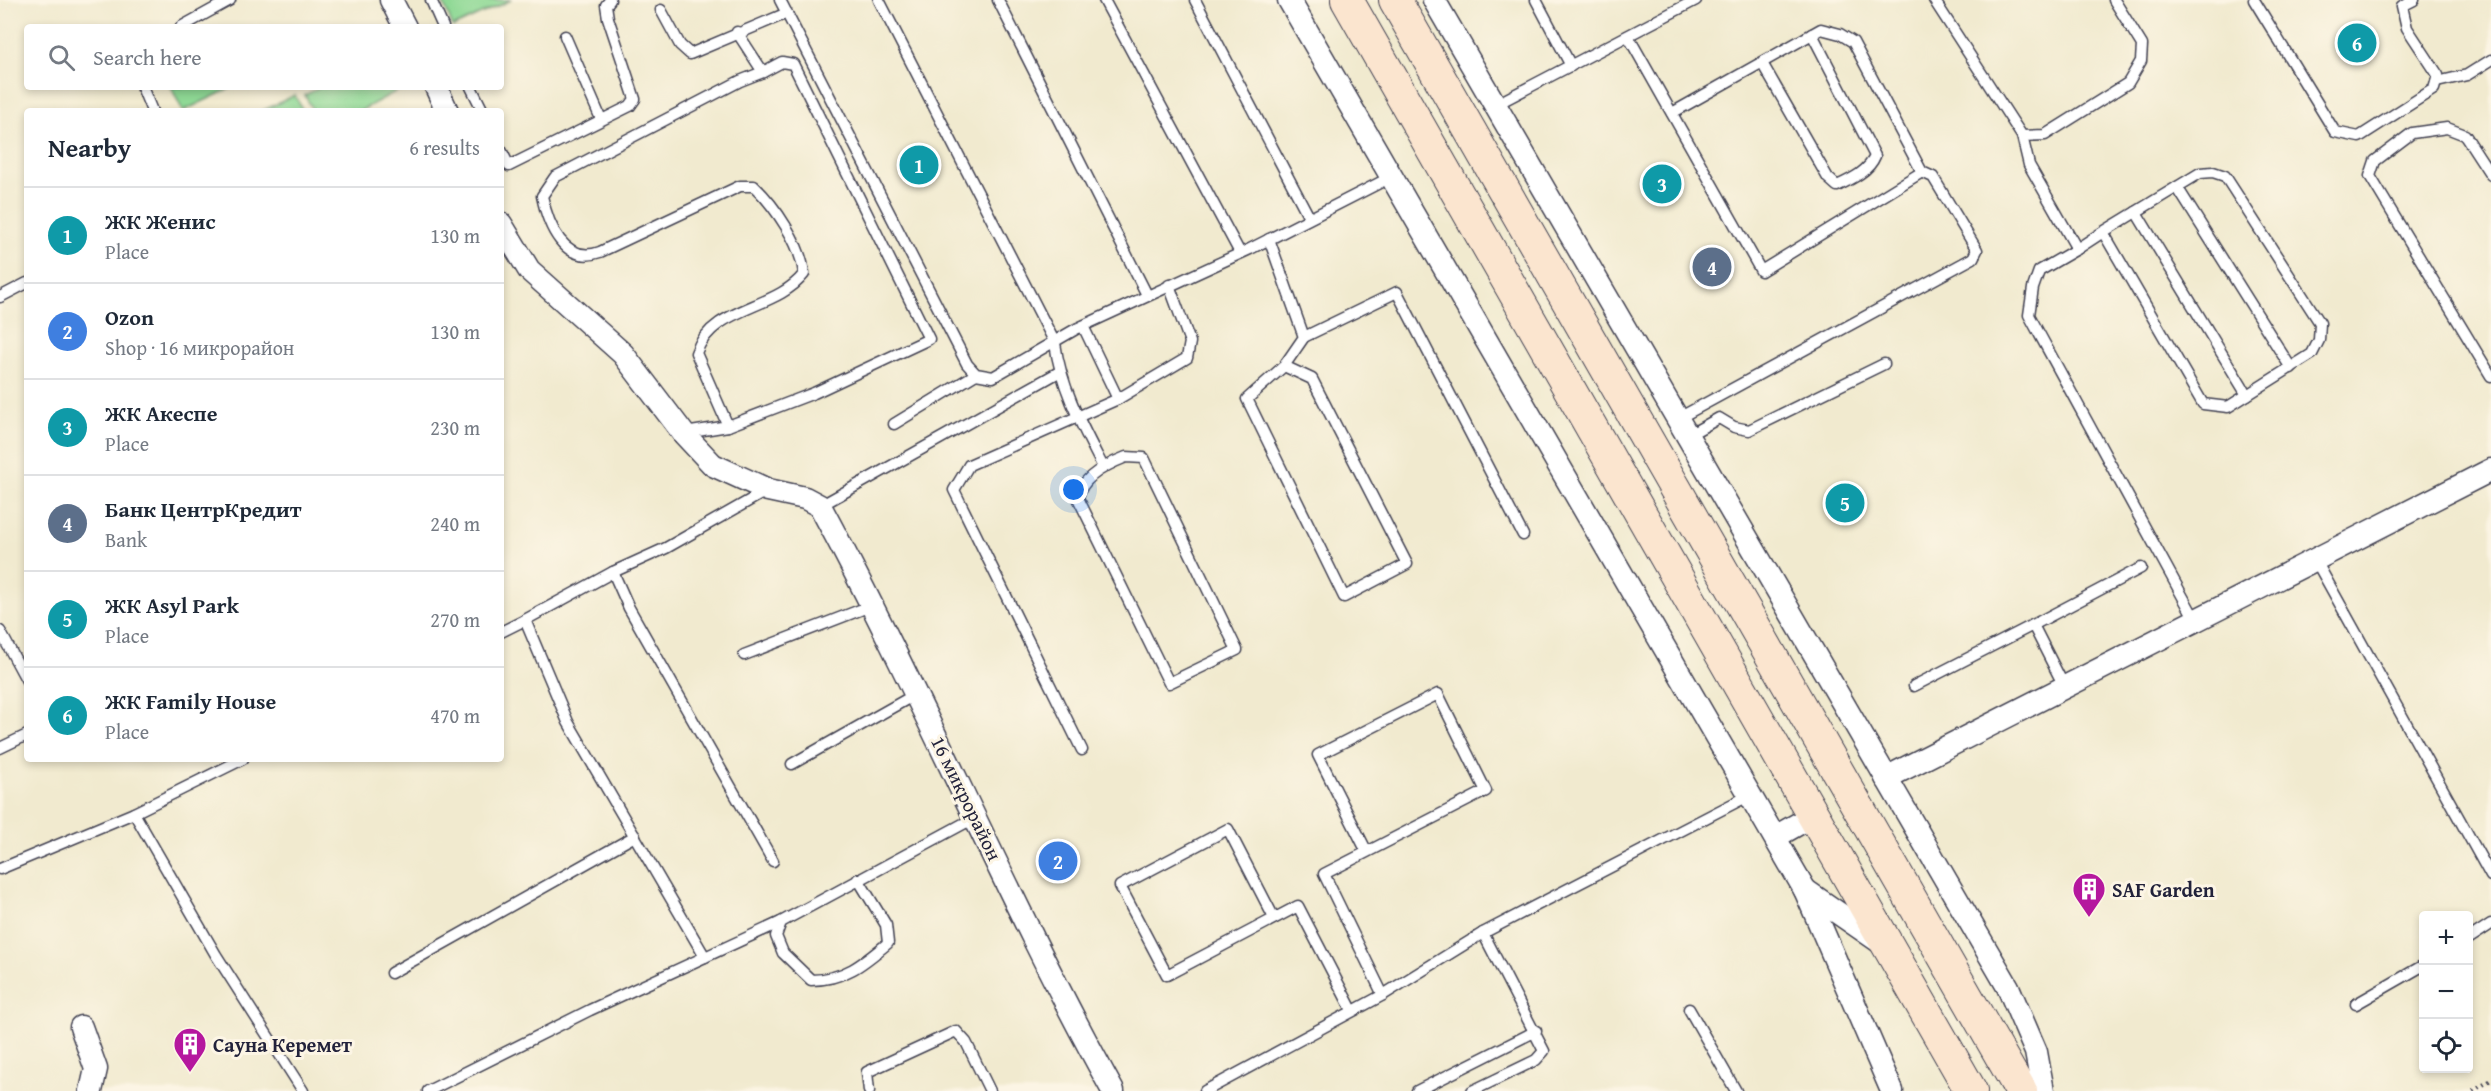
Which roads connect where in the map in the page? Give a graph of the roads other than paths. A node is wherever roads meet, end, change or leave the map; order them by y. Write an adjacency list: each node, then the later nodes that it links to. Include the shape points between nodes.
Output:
1 (230, 0): 22 (lane)
2 (431, 0): 24 (lane)
3 (610, 0): 42 (lane, via 606,5 608,18 635,99 630,106)
4 (780, 0): 21 (lane)
5 (879, 0): 64 (lane)
6 (998, 0): 60 (lane)
7 (1104, 0): 57 (lane)
8 (1195, 0): 52 (lane)
9 (1289, 0): 49 (street)
10 (1347, 0): 45 (main road)
11 (1395, 0): 43 (main road)
12 (1434, 0): 37 (street)
13 (1536, 0): 31 (lane)
14 (1696, 0): 28 (lane)
15 (1935, 0): 44 (lane)
16 (2114, 0): 44 (lane, via 2142,45 2141,61 2128,83 2044,135)
17 (2254, 0): 33 (lane, via 2335,132 2359,137 2434,89)
18 (2414, 0): 33 (lane, via 2402,6 2407,28 2438,75)
19 (395, 1): 23 (street)
20 (661, 10): 25 (lane, via 680,45 690,54)
21 (787, 13): 25 (lane); 69 (lane, via 924,284)
22 (186, 24)
23 (404, 24)
24 (442, 24)
25 (737, 32): 32 (lane)
26 (1812, 34): 30 (lane); 30 (lane, via 1875,156 1871,165 1852,178 1837,186 1828,178); 47 (lane, via 1821,29 1853,42)
27 (565, 36): 42 (lane)
28 (1628, 36): 31 (lane); 41 (lane)
29 (2491, 60): 33 (lane, via 2467,75)
30 (1762, 63): 41 (lane)
31 (1571, 66): 37 (lane)
32 (764, 72): 75 (lane, via 782,62 793,64 929,339 814,393); 75 (lane, via 555,177 542,196 545,211 565,248 590,256 740,186 754,186 770,201 803,263 804,274 794,286 722,321 700,339 696,353)
33 (2437, 82)
34 (143, 90): 38 (lane)
35 (437, 90): 39 (street)
36 (472, 90): 40 (lane)
37 (1495, 105): 76 (street)
38 (151, 108)
39 (446, 108)
40 (482, 108)
41 (1672, 113): 47 (lane, via 1761,271)
42 (601, 119): 46 (lane, via 508,166)
43 (1468, 128): 45 (main road); 143 (main road)
44 (2022, 136): 56 (lane, via 2029,165)
45 (1432, 150): 105 (main road)
46 (504, 157)
47 (1922, 172): 76 (lane, via 1933,177 1974,243 1977,250 1973,258)
48 (2491, 175): 70 (lane, via 2465,135 2447,128 2412,133 2375,161 2370,176)
49 (1391, 177): 52 (lane); 103 (street)
50 (2177, 187): 51 (lane); 67 (lane); 67 (lane, via 2200,173 2225,176 2320,323 2319,340 2312,354)
51 (2136, 212): 54 (lane); 71 (lane)
52 (1310, 217): 55 (lane)
53 (504, 229): 77 (street, via 529,270 623,354)
54 (2103, 232): 56 (lane); 71 (lane, via 2203,404 2228,407)
55 (1269, 239): 57 (lane); 63 (lane)
56 (2077, 249): 88 (lane, via 2039,271 2029,315)
57 (1240, 253): 59 (lane)
58 (24, 285): 61 (lane)
59 (1169, 285): 60 (lane); 72 (lane, via 1190,342 1187,358)
60 (1147, 295): 62 (lane)
61 (0, 297)
62 (1083, 326): 64 (lane); 72 (lane)
63 (1304, 337): 66 (lane); 82 (lane, via 1397,292)
64 (1055, 343): 68 (lane); 69 (lane, via 993,377)
65 (1884, 364): 76 (lane, via 1749,430 1734,428 1719,418)
66 (1284, 366): 66 (lane, via 1312,379 1407,564 1344,597 1247,399)
67 (2291, 368): 71 (lane)
68 (1059, 372): 73 (lane); 81 (lane)
69 (976, 374): 74 (lane)
70 (2491, 376)
71 (2247, 394)
72 (1118, 399): 73 (lane)
73 (1078, 418): 78 (lane); 99 (lane, via 969,465 954,490)
74 (894, 424)
75 (728, 426): 77 (lane)
76 (1682, 428): 102 (street)
77 (683, 433): 80 (street, via 713,465)
78 (1103, 467): 78 (lane, via 1126,457 1144,458 1237,650 1169,683 1078,498 1079,491)
79 (2491, 471): 83 (street)
80 (768, 490): 81 (street, via 805,498); 85 (lane, via 666,548)
81 (820, 506): 86 (street, 16 микрорайон)
82 (1522, 535)
83 (2316, 561): 88 (street); 110 (lane)
84 (2141, 568): 89 (lane)
85 (614, 572): 87 (lane); 111 (lane, via 629,608)
86 (873, 605): 92 (lane); 96 (street, 16 микрорайон)
87 (525, 620): 90 (lane); 107 (lane, via 568,722)
88 (2197, 621): 95 (street)
89 (2033, 625): 94 (lane); 95 (lane)
90 (504, 630)
91 (0, 631): 93 (lane)
92 (744, 655)
93 (24, 675)
94 (1914, 686)
95 (2065, 688): 102 (street)
96 (916, 694): 101 (lane); 106 (street, 16 микрорайон)
97 (24, 736): 98 (lane)
98 (0, 748)
99 (1082, 750)
100 (237, 762): 104 (lane)
101 (792, 764)
102 (1886, 778): 144 (street, via 2008,987 2036,1052)
103 (1750, 795): 108 (street); 119 (lane)
104 (134, 813): 112 (lane); 132 (lane, via 216,955)
105 (1814, 815): 108 (street); 121 (main road)
106 (976, 817): 114 (lane); 136 (street, 16 микрорайон)
107 (635, 836): 122 (lane); 124 (lane)
108 (1774, 837): 115 (street)
109 (1367, 852): 109 (lane, via 1486,791 1438,694 1318,755); 125 (lane, via 1324,874)
110 (2486, 856): 113 (lane)
111 (773, 861)
112 (0, 869)
113 (2491, 876)
114 (858, 879): 117 (lane); 117 (lane, via 886,925 888,944 849,972 831,980 811,980 783,953 776,936)
115 (1805, 890): 121 (street); 141 (street)
116 (1274, 918): 116 (lane, via 1167,975 1120,886 1228,829); 128 (lane, via 1298,906)
117 (781, 922): 122 (lane)
118 (2491, 924): 120 (lane)
119 (1483, 933): 125 (lane); 130 (lane)
120 (2473, 936)
121 (1891, 949): 142 (main road)
122 (705, 957): 133 (lane)
123 (2419, 968): 126 (lane)
124 (391, 973)
125 (1383, 995): 128 (lane)
126 (2356, 1004)
127 (1689, 1009): 140 (lane)
128 (1352, 1010): 137 (lane)
129 (81, 1027): 131 (street, via 96,1068)
130 (1536, 1031): 138 (lane); 139 (lane, via 1544,1051 1536,1060)
131 (91, 1091)
132 (303, 1091)
133 (428, 1091)
134 (868, 1091): 135 (lane, via 867,1072 956,1031 966,1042)
135 (990, 1091)
136 (1113, 1091)
137 (1205, 1091)
138 (1417, 1091)
139 (1472, 1091)
140 (1736, 1091)
141 (1892, 1091)
142 (1971, 1091)
143 (2021, 1091)
144 (2043, 1091)

